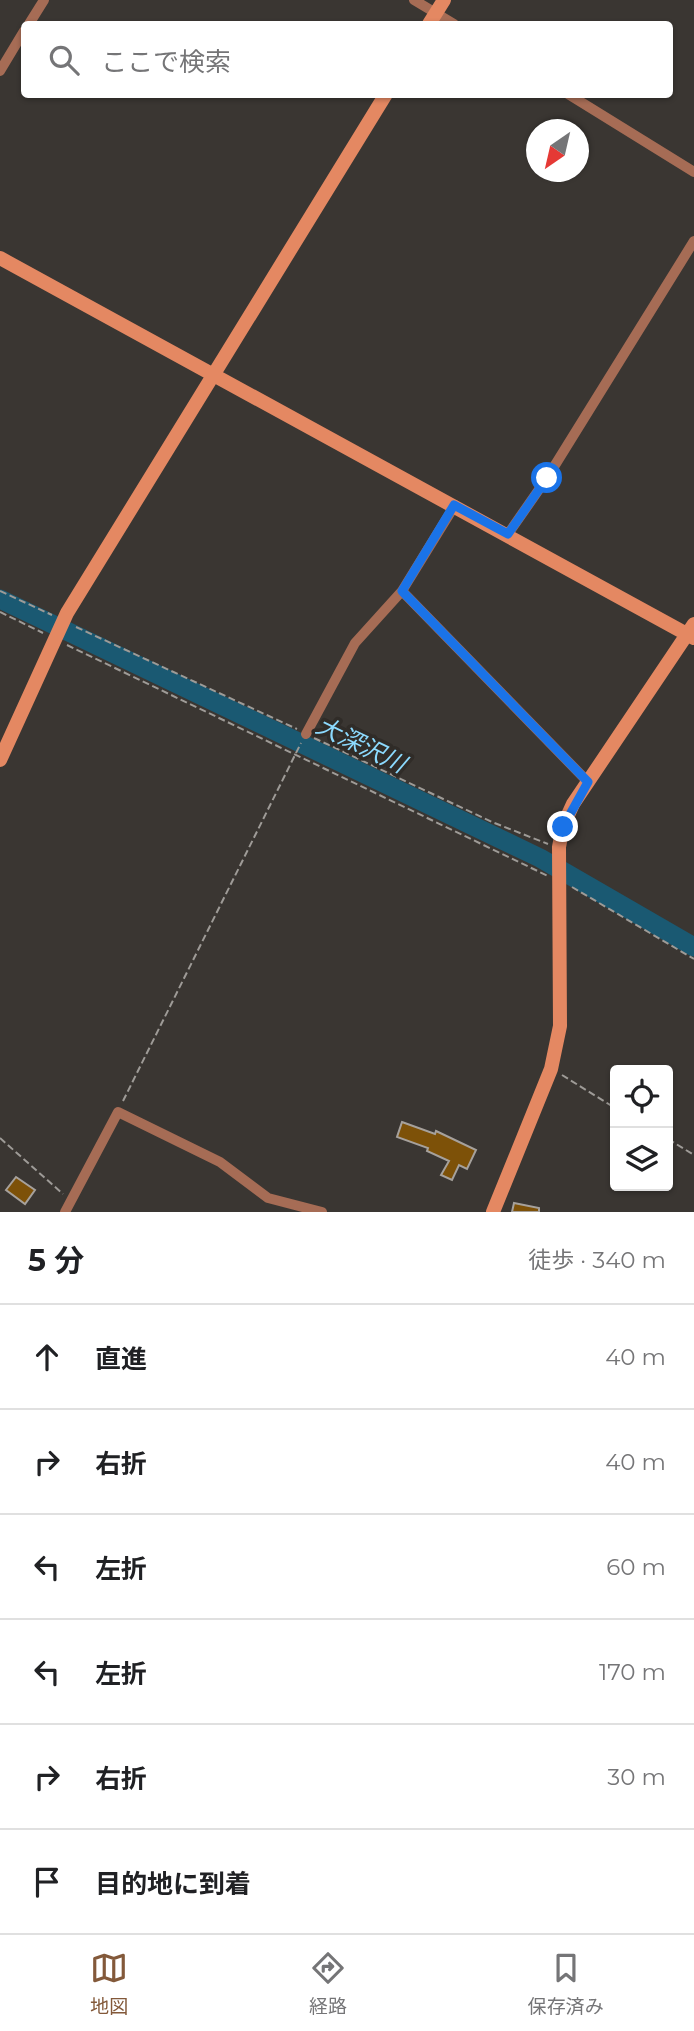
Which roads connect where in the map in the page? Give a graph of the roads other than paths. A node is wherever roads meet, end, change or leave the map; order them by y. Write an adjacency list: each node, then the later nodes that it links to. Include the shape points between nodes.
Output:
1 (44, 0): 5 (street)
2 (414, 0): 4 (street)
3 (444, 0): 4 (street)
4 (433, 19)
5 (31, 21)
6 (21, 36): 7 (street)
7 (0, 71)
8 (384, 98): 13 (street)
9 (574, 98): 10 (street)
10 (694, 172)
11 (694, 241): 15 (street)
12 (0, 258): 13 (street)
13 (214, 374): 14 (street); 19 (street, via 63,620)
14 (454, 505): 15 (street); 16 (street)
15 (508, 534): 17 (street)
16 (402, 591): 18 (street, via 355,643); 20 (street)
17 (692, 632): 20 (street)
18 (306, 734)
19 (0, 760)
20 (588, 782): 23 (street, via 563,827 559,847 560,1026 551,1069)
21 (70, 1208): 22 (street, via 118,1112 220,1162 268,1198)
22 (322, 1212)
23 (493, 1212)

